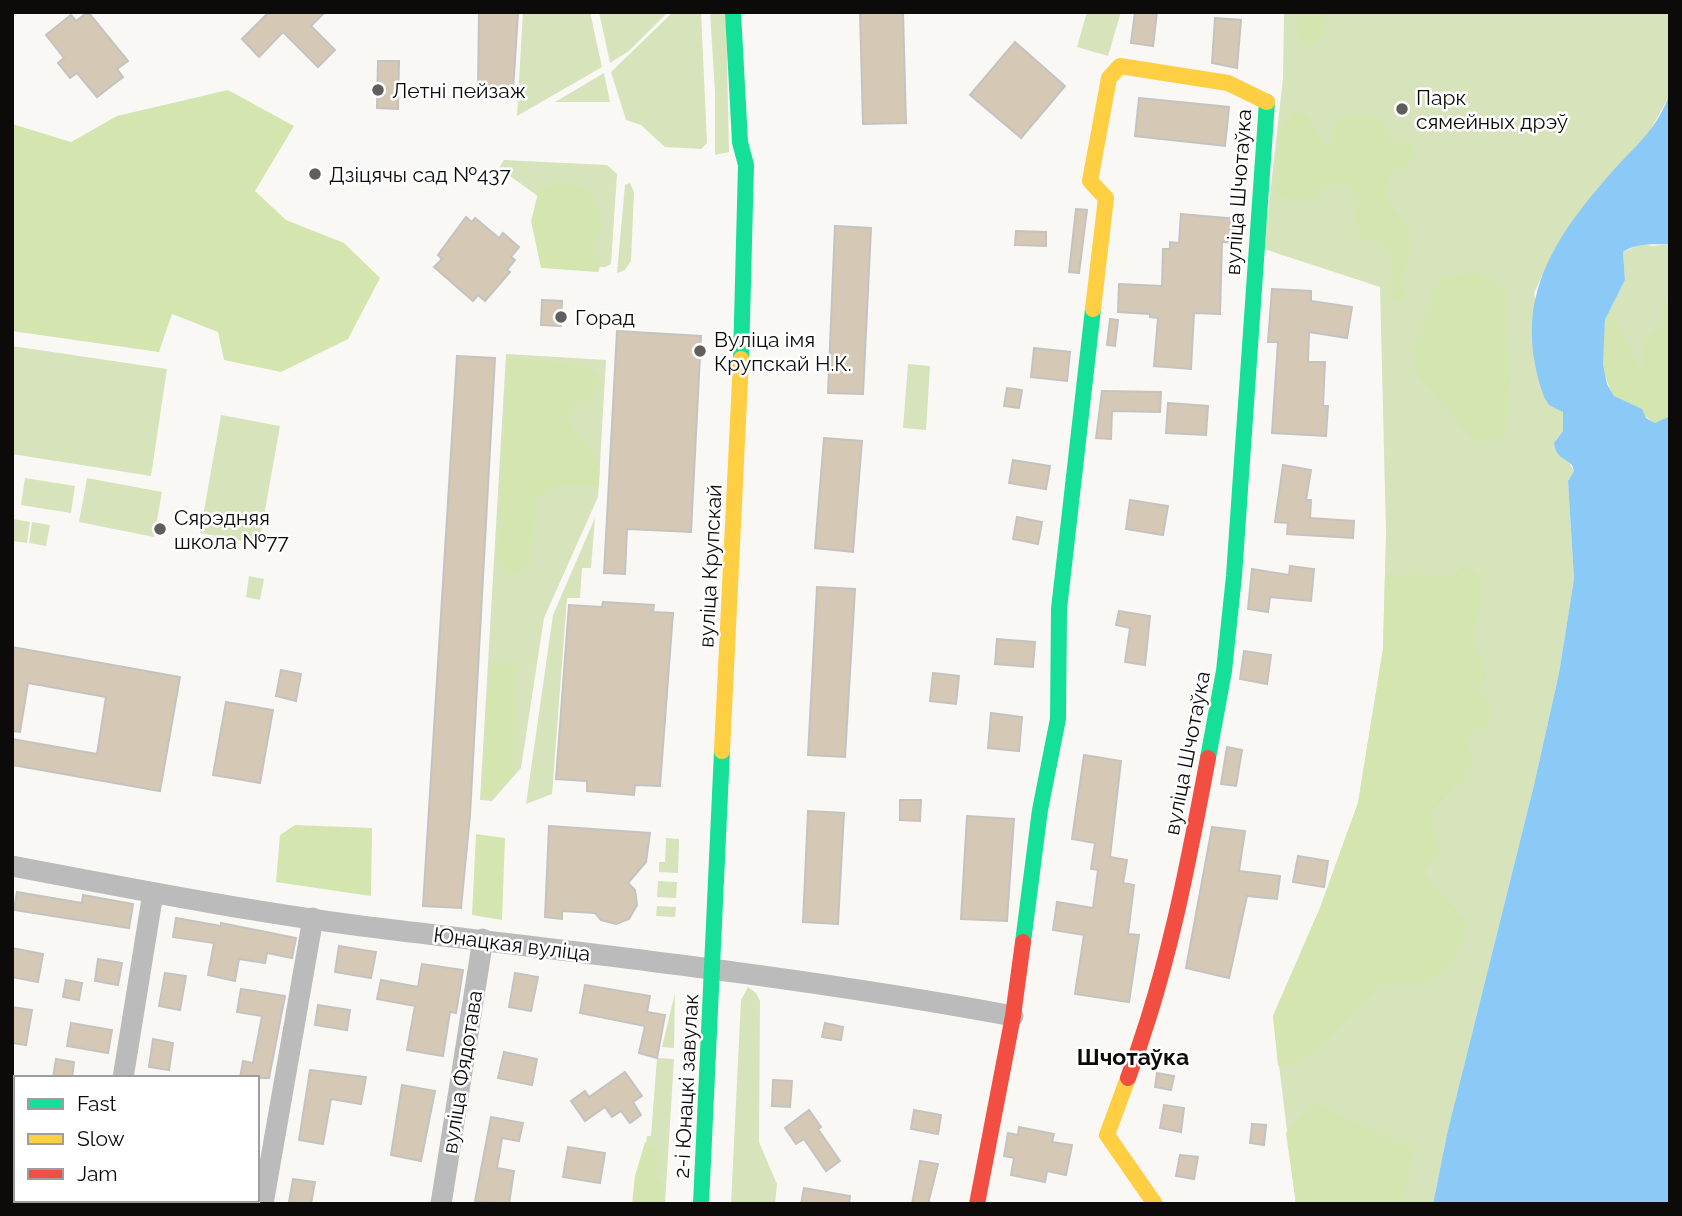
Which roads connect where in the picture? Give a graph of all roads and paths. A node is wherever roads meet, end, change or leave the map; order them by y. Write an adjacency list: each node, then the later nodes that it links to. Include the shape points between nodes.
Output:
1 (733, 12): 3 (street, вуліца Крупскай, via 740,142)
2 (758, 140): 3 (street, вуліца Крупскай)
3 (746, 165): 8 (street, вуліца Крупскай, via 743,326)
4 (12, 866): 5 (street, Юнацкая вуліца)
5 (153, 893): 6 (street, Юнацкая вуліца); 10 (street)
6 (313, 918): 7 (street, Юнацкая вуліца); 11 (street)
7 (483, 939): 8 (street, Юнацкая вуліца); 12 (street, вуліца Фядотава)
8 (712, 969): 9 (street, Юнацкая вуліца, via 876,991); 13 (street, 2-і Юнацкі завулак)
9 (1013, 1016): 14 (street); 15 (street, вуліца Шчотаўка, via 1040,810 1058,719 1059,608 1105,198 1090,181 1109,78 1120,66 1228,83 1267,102 1224,671 1181,900 1157,995 1107,1135)
10 (123, 1076)
11 (263, 1204)
12 (440, 1204)
13 (701, 1204)
14 (977, 1204)
15 (1155, 1204)

